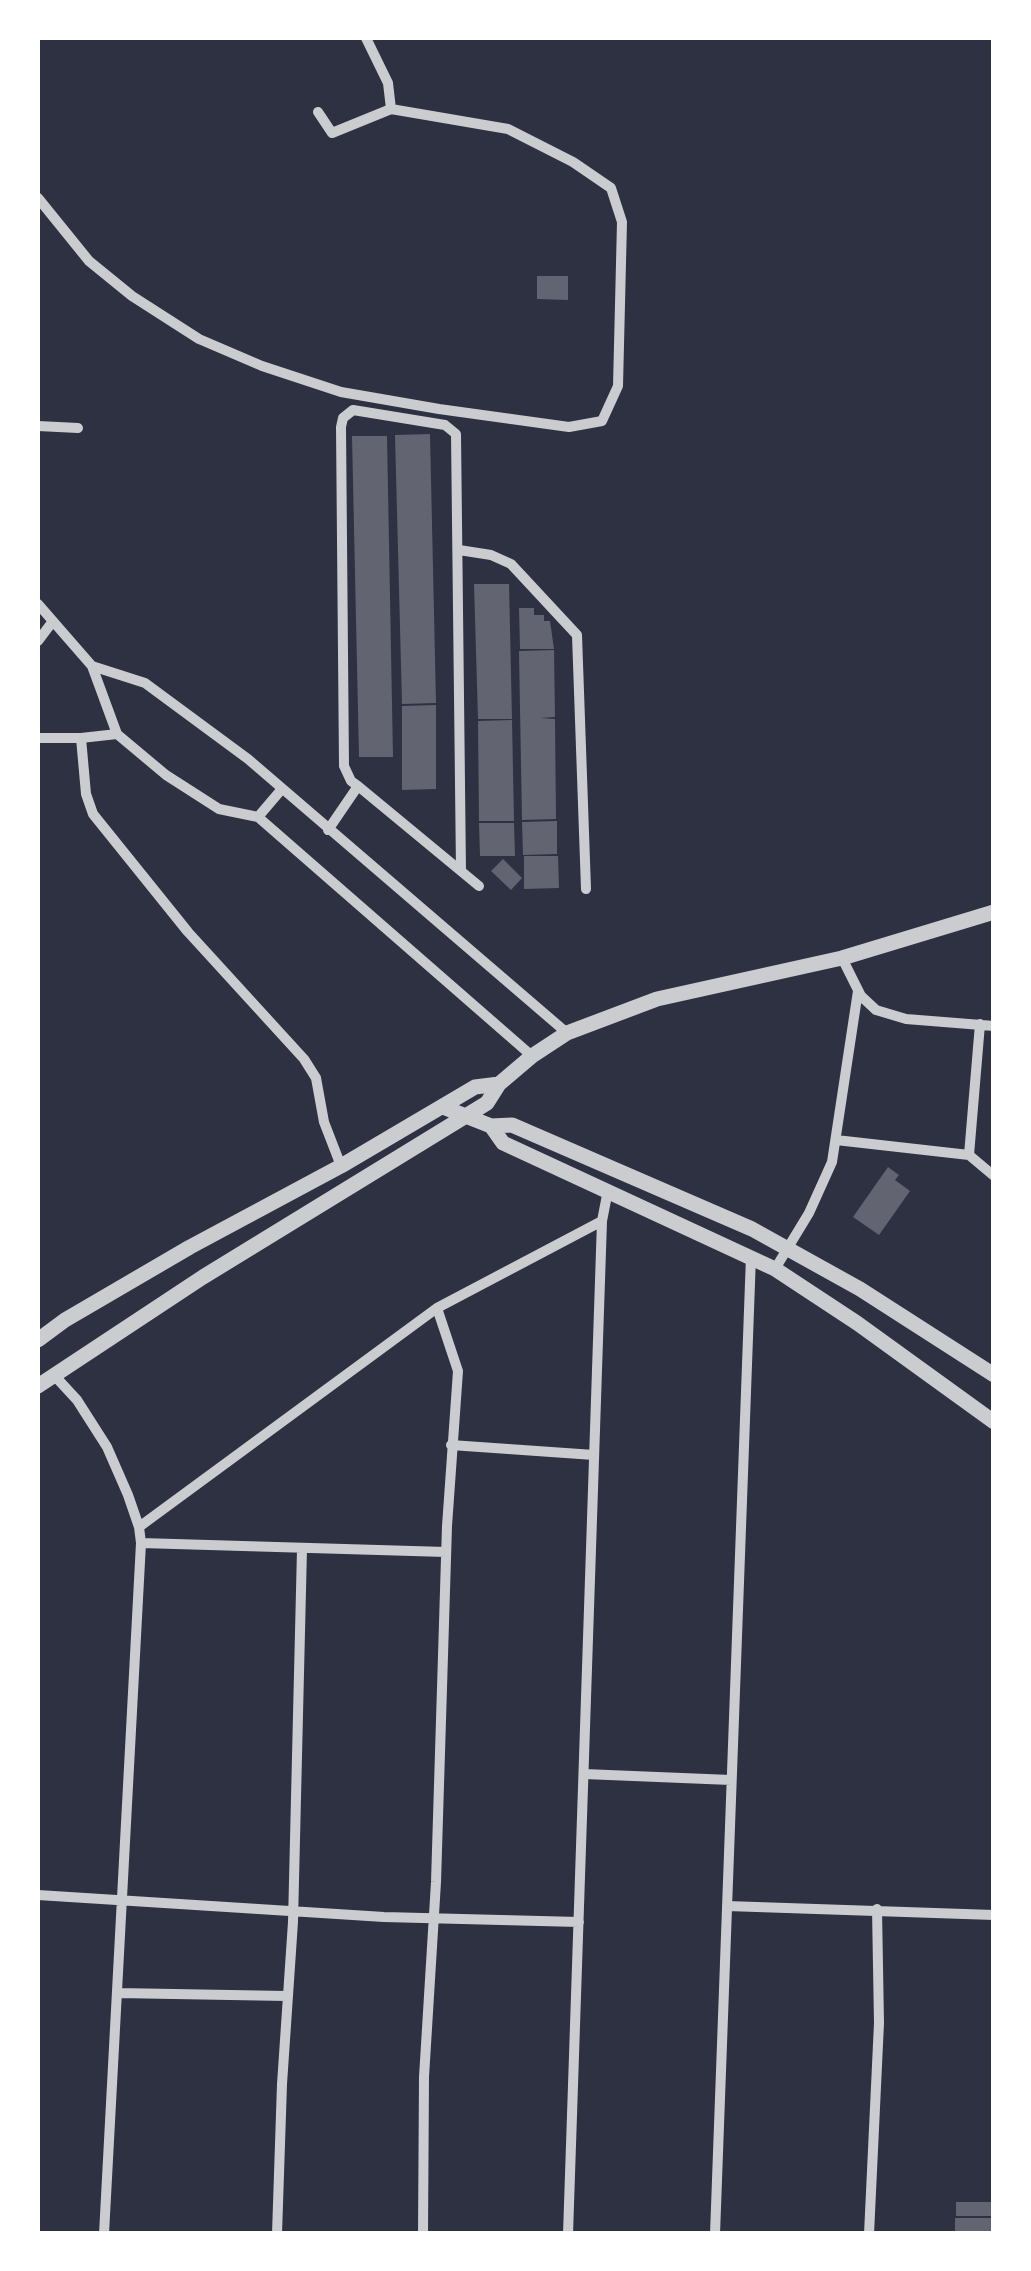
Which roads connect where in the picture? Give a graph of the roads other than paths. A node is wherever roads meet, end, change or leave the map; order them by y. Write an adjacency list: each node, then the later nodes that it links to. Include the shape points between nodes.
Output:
1 (366, 38): 2 (street, via 388,82)
2 (390, 109): 3 (street, via 332,133); 4 (street, via 508,129 611,188 622,222 618,386 602,421 569,427 440,410 341,392 262,366 199,339 132,296 89,260)
3 (318, 112)
4 (38, 198)
5 (38, 426): 6 (street)
6 (78, 428)
7 (459, 550): 15 (street, via 452,428 347,412 344,766); 19 (street); 21 (street, via 511,564 576,634)
8 (38, 604): 9 (street)
9 (52, 621): 10 (street); 11 (street)
10 (38, 641)
11 (92, 666): 12 (street); 16 (street, via 145,683)
12 (117, 734): 14 (street); 17 (street, via 219,808)
13 (38, 738): 14 (street)
14 (81, 738): 35 (street, via 86,794 100,826 304,1059 316,1078)
15 (358, 786): 18 (street); 19 (street)
16 (281, 790): 17 (street); 18 (street)
17 (258, 817): 28 (street)
18 (328, 830): 27 (street)
19 (461, 871): 20 (street)
20 (479, 886)
21 (586, 889)
22 (994, 912): 23 (street)
23 (842, 958): 24 (street); 27 (street, via 656,999)
24 (858, 991): 25 (street, via 876,1010 906,1019); 33 (street)
25 (980, 1024): 26 (street); 34 (street)
26 (994, 1026)
27 (566, 1033): 28 (street)
28 (532, 1056): 29 (street)
29 (499, 1084): 30 (street, via 475,1087); 31 (street, via 487,1103)
30 (443, 1107): 31 (street); 35 (street)
31 (464, 1116): 32 (street); 44 (street)
32 (491, 1126): 37 (street, via 503,1143); 39 (street, via 512,1125)
33 (836, 1140): 34 (street); 39 (street, via 832,1162)
34 (969, 1155): 36 (street)
35 (341, 1166): 43 (street, via 174,1256)
36 (994, 1176)
37 (608, 1190): 38 (street); 40 (street)
38 (602, 1221): 42 (street); 49 (street)
39 (787, 1248): 41 (street); 45 (street)
40 (751, 1256): 41 (street); 55 (street)
41 (775, 1269): 47 (street)
42 (437, 1308): 48 (street, via 458,1371); 50 (street)
43 (38, 1340)
44 (54, 1374): 46 (street); 50 (street, via 107,1447)
45 (994, 1376)
46 (38, 1386)
47 (994, 1422)
48 (451, 1445): 49 (street); 53 (street)
49 (594, 1455): 54 (street)
50 (139, 1526): 51 (street)
51 (141, 1543): 52 (street); 57 (street)
52 (302, 1549): 53 (street); 60 (street)
53 (446, 1552): 62 (street)
54 (584, 1774): 55 (street); 63 (street)
55 (731, 1780): 58 (street)
56 (38, 1895): 57 (street)
57 (122, 1899): 60 (street); 64 (street)
58 (728, 1906): 59 (street); 70 (street)
59 (877, 1909): 61 (street); 71 (street)
60 (294, 1910): 62 (street); 65 (street)
61 (994, 1915)
62 (432, 1917): 63 (street); 68 (street)
63 (579, 1922): 69 (street)
64 (117, 1993): 65 (street); 66 (street)
65 (287, 1996): 67 (street)
66 (104, 2234)
67 (277, 2234)
68 (423, 2234)
69 (568, 2234)
70 (715, 2234)
71 (869, 2234)

